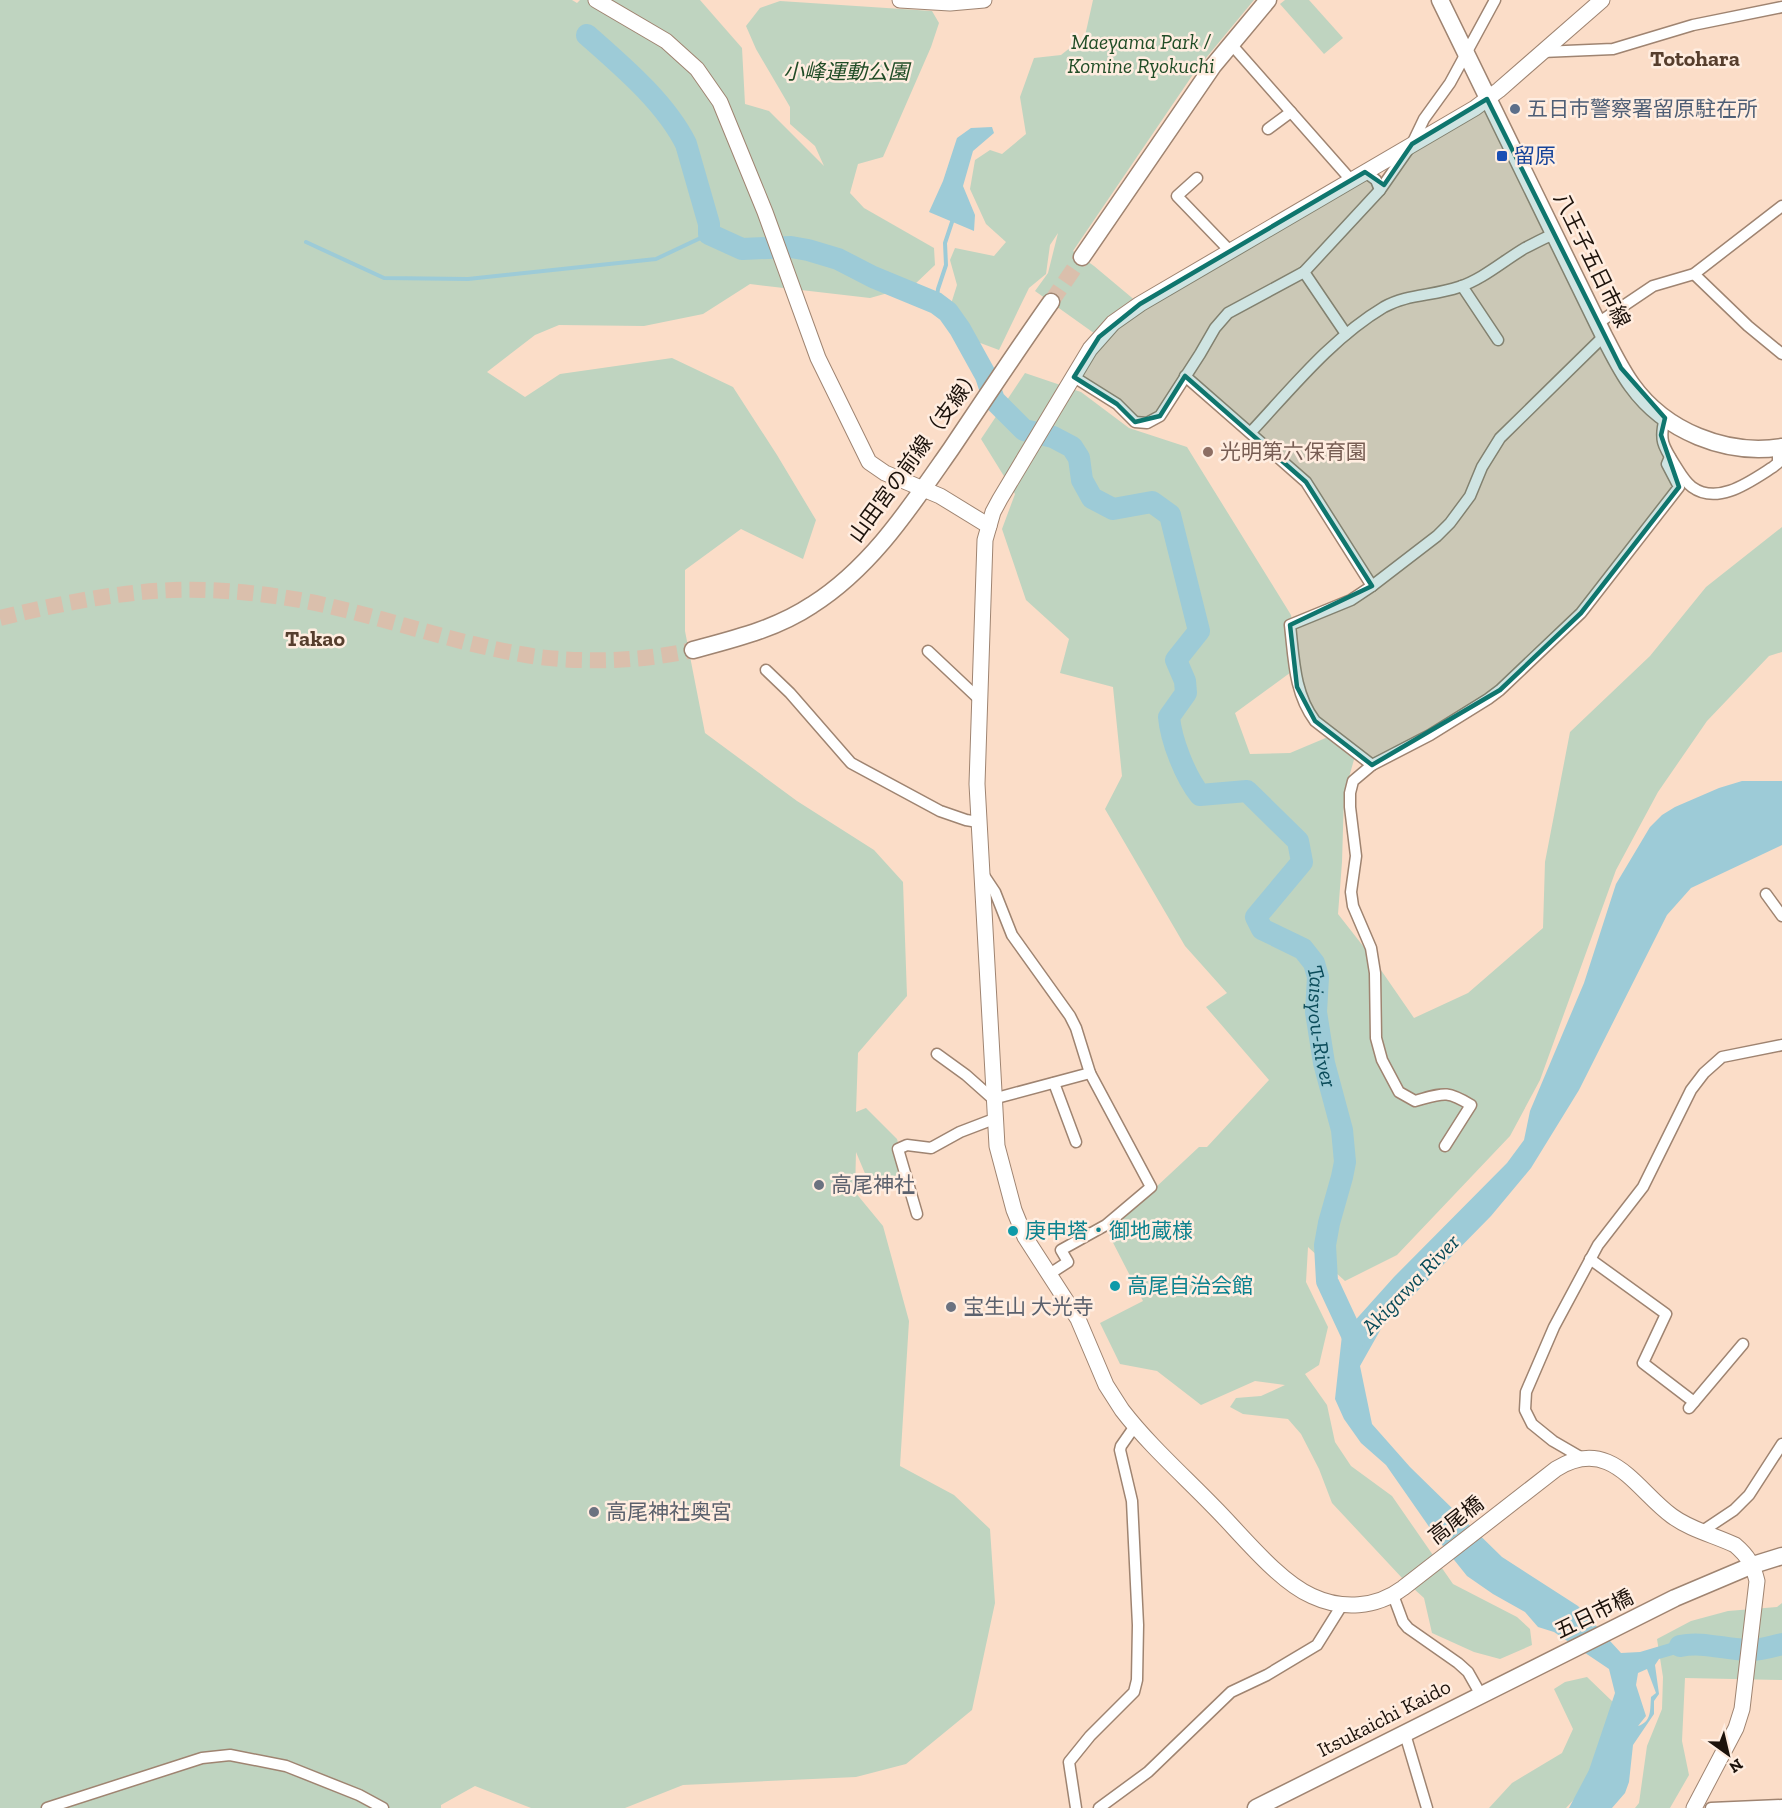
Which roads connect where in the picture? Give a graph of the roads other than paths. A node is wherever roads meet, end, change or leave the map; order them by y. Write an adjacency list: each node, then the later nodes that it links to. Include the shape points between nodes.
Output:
1 (596, 0): 38 (street, via 666,41 710,85 739,146 818,358 865,456 885,473)
2 (900, 0): 3 (street)
3 (984, 0)
4 (1268, 0): 9 (main road)
5 (1440, 0): 11 (main road, 八王子五日市線)
6 (1495, 0): 11 (street)
7 (1602, 0): 10 (street)
8 (1782, 7): 10 (street, via 1613,49)
9 (1231, 44): 13 (street); 23 (main road)
10 (1542, 52): 12 (street)
11 (1466, 54): 12 (main road, 八王子五日市線); 15 (street)
12 (1487, 99): 15 (street); 21 (main road, 八王子五日市線)
13 (1291, 112): 14 (street); 18 (street)
14 (1268, 129)
15 (1412, 144): 16 (street); 19 (street)
16 (1365, 172): 18 (street); 19 (street, via 1376,180)
17 (1197, 178): 22 (street, via 1177,196)
18 (1351, 180): 22 (street)
19 (1380, 190): 24 (street)
20 (1782, 206): 25 (street)
21 (1554, 234): 26 (street); 28 (main road, 八王子五日市線)
22 (1230, 251): 33 (street, via 1113,323)
23 (1082, 257)
24 (1304, 273): 29 (street); 32 (street, via 1228,313)
25 (1694, 274): 28 (street, via 1653,286); 31 (street)
26 (1462, 286): 29 (street, via 1401,298); 30 (street)
27 (1052, 302): 38 (main road, 山田宮の前線（支線）)
28 (1601, 329): 34 (main road, 八王子五日市線, via 1631,384); 40 (street, via 1500,438 1470,496 1450,523)
29 (1346, 334): 35 (street)
30 (1498, 340)
31 (1782, 354)
32 (1185, 376): 33 (street, via 1160,416 1147,423 1135,422 1117,404); 35 (street)
33 (1074, 377): 39 (street, via 1014,474)
34 (1665, 418): 36 (main road, 八王子五日市線, via 1720,444); 37 (street, via 1660,435)
35 (1251, 432): 40 (street, via 1306,482)
36 (1780, 447): 37 (street, via 1778,463 1773,467 1738,488 1715,494 1692,487)
37 (1670, 457): 45 (street, via 1667,464 1679,487 1581,613 1493,696)
38 (923, 489): 39 (street); 41 (main road, 山田宮の前線（支線）, via 861,567 812,605 763,630)
39 (988, 526): 44 (street)
40 (1372, 586): 45 (street, via 1351,600 1290,625 1297,687 1303,703 1315,721)
41 (693, 650)
42 (928, 651): 44 (street)
43 (766, 670): 46 (street, via 851,763 940,811)
44 (979, 699): 46 (street)
45 (1372, 765): 57 (street, via 1353,782 1350,793 1356,856 1351,892 1371,948 1376,1038 1382,1059 1400,1092 1415,1101 1452,1094 1472,1106)
46 (978, 822): 47 (street)
47 (981, 870): 52 (street, via 996,892 1012,935 1070,1016); 54 (street)
48 (1766, 894): 49 (street)
49 (1782, 916)
50 (1782, 1045): 59 (street, via 1722,1057 1704,1073 1691,1090 1643,1188)
51 (937, 1053): 54 (street)
52 (1090, 1073): 53 (street); 60 (street, via 1151,1187 1106,1226 1061,1250 1068,1262)
53 (1054, 1083): 54 (street); 56 (street)
54 (993, 1099): 55 (street)
55 (994, 1119): 58 (street, via 931,1148 907,1145 898,1149); 60 (street, via 999,1157 1016,1216)
56 (1076, 1142)
57 (1445, 1146)
58 (917, 1214)
59 (1590, 1259): 61 (street, via 1666,1314 1642,1363 1692,1405); 64 (street, via 1554,1327 1524,1403 1532,1424)
60 (1048, 1275): 62 (street, via 1083,1328 1114,1399)
61 (1743, 1344)
62 (1135, 1426): 69 (street, via 1283,1577 1309,1595); 76 (street, via 1120,1450 1132,1501 1137,1680 1134,1692 1069,1762)
63 (1782, 1444): 65 (street, via 1749,1495)
64 (1585, 1459): 65 (street, via 1622,1470 1671,1515); 68 (street, 高尾橋, via 1562,1466)
65 (1701, 1532): 67 (street, via 1735,1545)
66 (1782, 1556): 67 (main road)
67 (1753, 1565): 70 (main road, 五日市橋, via 1675,1598); 80 (street, via 1757,1581 1742,1709)
68 (1393, 1595): 69 (street, via 1371,1603); 71 (street, via 1408,1628 1463,1668)
69 (1342, 1605): 77 (street, via 1317,1645 1231,1692 1148,1772)
70 (1533, 1669): 71 (main road, Itsukaichi Kaido)
71 (1481, 1695): 72 (main road, Itsukaichi Kaido)
72 (1405, 1734): 78 (main road, Itsukaichi Kaido); 79 (street)
73 (1782, 1805): 81 (street)
74 (47, 1808): 75 (street, via 202,1758 231,1755 286,1766)
75 (383, 1808)
76 (1076, 1808)
77 (1099, 1808)
78 (1256, 1808)
79 (1427, 1808)
80 (1694, 1808)
81 (1711, 1808)

